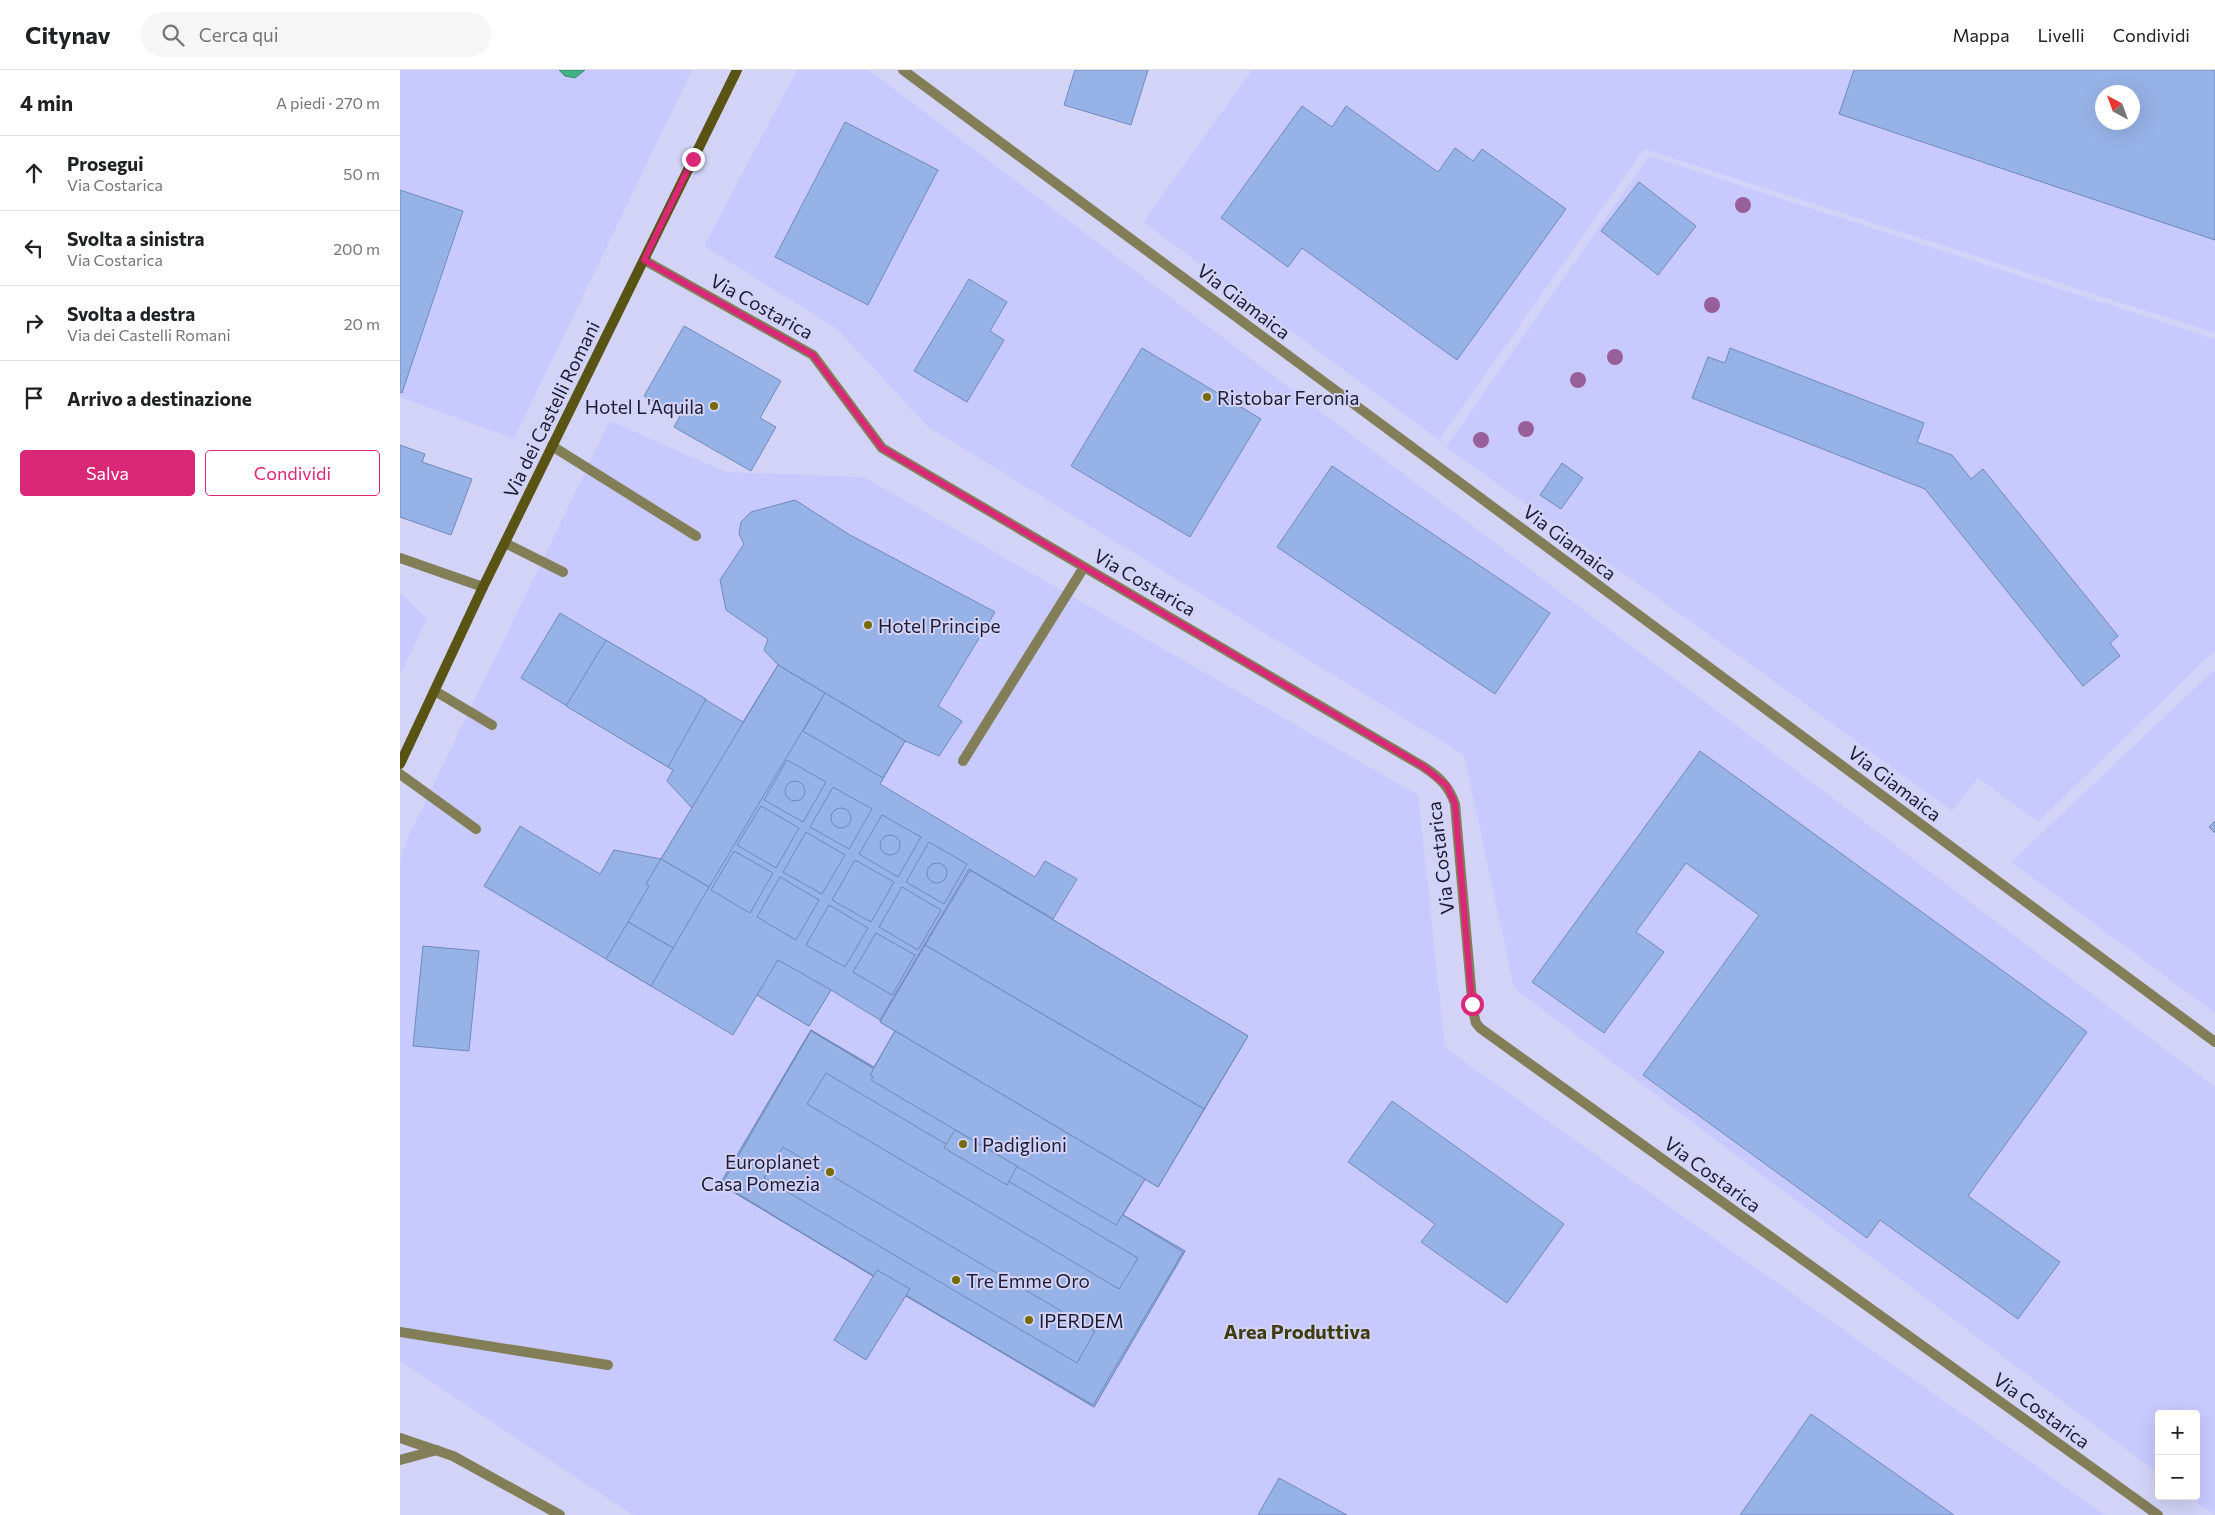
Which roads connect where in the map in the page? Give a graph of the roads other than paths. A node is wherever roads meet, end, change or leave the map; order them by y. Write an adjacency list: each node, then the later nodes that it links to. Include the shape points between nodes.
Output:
1 (737, 70): 3 (main road, Via dei Castelli Romani)
2 (904, 70): 17 (street, Via Giamaica)
3 (644, 260): 4 (main road, Via dei Castelli Romani); 8 (street, Via Costarica, via 813,355 882,448)
4 (552, 446): 5 (street); 6 (main road, Via dei Castelli Romani)
5 (696, 536)
6 (505, 543): 9 (street); 10 (main road, Via dei Castelli Romani)
7 (400, 558): 10 (street)
8 (1084, 567): 13 (street); 24 (street, Via Costarica, via 1424,767 1447,786 1455,804 1473,1011 1480,1028)
9 (563, 572)
10 (483, 587): 11 (main road, Via dei Castelli Romani)
11 (435, 690): 12 (street); 14 (main road, Via dei Castelli Romani)
12 (492, 725)
13 (962, 760)
14 (400, 764)
15 (400, 774): 16 (street)
16 (476, 829)
17 (2215, 1042)
18 (400, 1332): 19 (street)
19 (608, 1365)
20 (400, 1438): 21 (street)
21 (438, 1450): 22 (street); 23 (street)
22 (400, 1460)
23 (560, 1515)
24 (2158, 1515)

